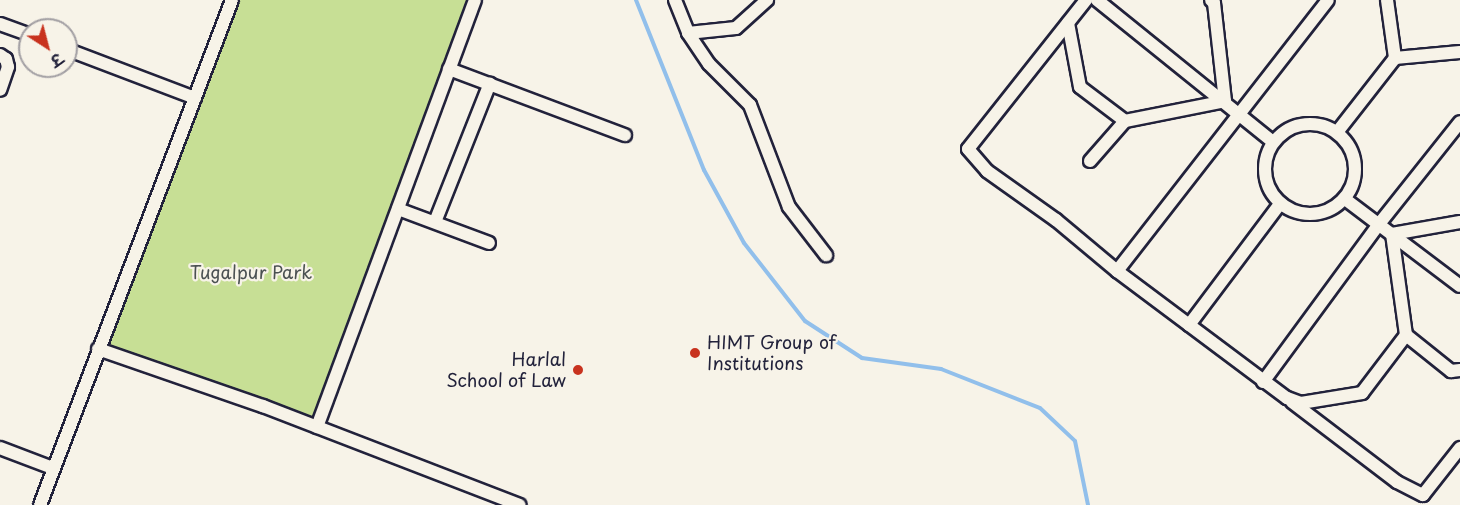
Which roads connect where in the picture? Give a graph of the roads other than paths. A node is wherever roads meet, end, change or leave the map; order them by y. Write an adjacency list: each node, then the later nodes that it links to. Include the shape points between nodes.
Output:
1 (232, 0): 21 (street)
2 (475, 0): 18 (street)
3 (675, 0): 13 (street)
4 (766, 0): 13 (street, via 736,28)
5 (1086, 0): 10 (street)
6 (1097, 0): 22 (street)
7 (1328, 0): 23 (street)
8 (1387, 0): 17 (street)
9 (1214, 1): 22 (street)
10 (1068, 23): 24 (street, via 1080,87); 39 (street, via 969,149 987,171)
11 (0, 24): 12 (street)
12 (18, 31)
13 (688, 33): 38 (street, via 709,64 750,105 789,207)
14 (1460, 52): 17 (street)
15 (78, 54): 21 (street)
16 (0, 55): 20 (street, via 8,67)
17 (1395, 58): 26 (street)
18 (449, 69): 19 (street); 32 (street)
19 (489, 83): 27 (street); 33 (street)
20 (0, 90)
21 (195, 98): 43 (street)
22 (1225, 100): 23 (street); 24 (street)
23 (1239, 113): 28 (street); 39 (street)
24 (1125, 121): 29 (street)
25 (1460, 122): 35 (street)
26 (1338, 131): 28 (street, via 1305,123 1288,129); 30 (street, via 1350,147 1355,164 1353,182)
27 (625, 135)
28 (1273, 142): 31 (street, via 1265,156 1264,174 1269,191)
29 (1090, 161)
30 (1345, 199): 31 (street, via 1314,214 1296,213); 35 (street)
31 (1280, 204): 41 (street)
32 (398, 209): 33 (street); 47 (street)
33 (435, 222): 37 (street)
34 (1460, 222): 36 (street)
35 (1379, 224): 36 (street); 45 (street)
36 (1392, 234): 40 (street); 42 (street)
37 (489, 243)
38 (826, 255)
39 (1118, 271): 41 (street)
40 (1460, 285)
41 (1190, 325): 45 (street)
42 (1406, 335): 44 (street, via 1451,371); 46 (street, via 1362,393 1301,403)
43 (98, 349): 47 (street); 50 (street)
44 (1460, 370)
45 (1263, 382): 46 (street)
46 (1287, 398): 49 (street, via 1397,482 1423,495)
47 (317, 427): 52 (street)
48 (0, 448): 50 (street)
49 (1460, 448)
50 (53, 468): 51 (street)
51 (40, 505)
52 (520, 505)

